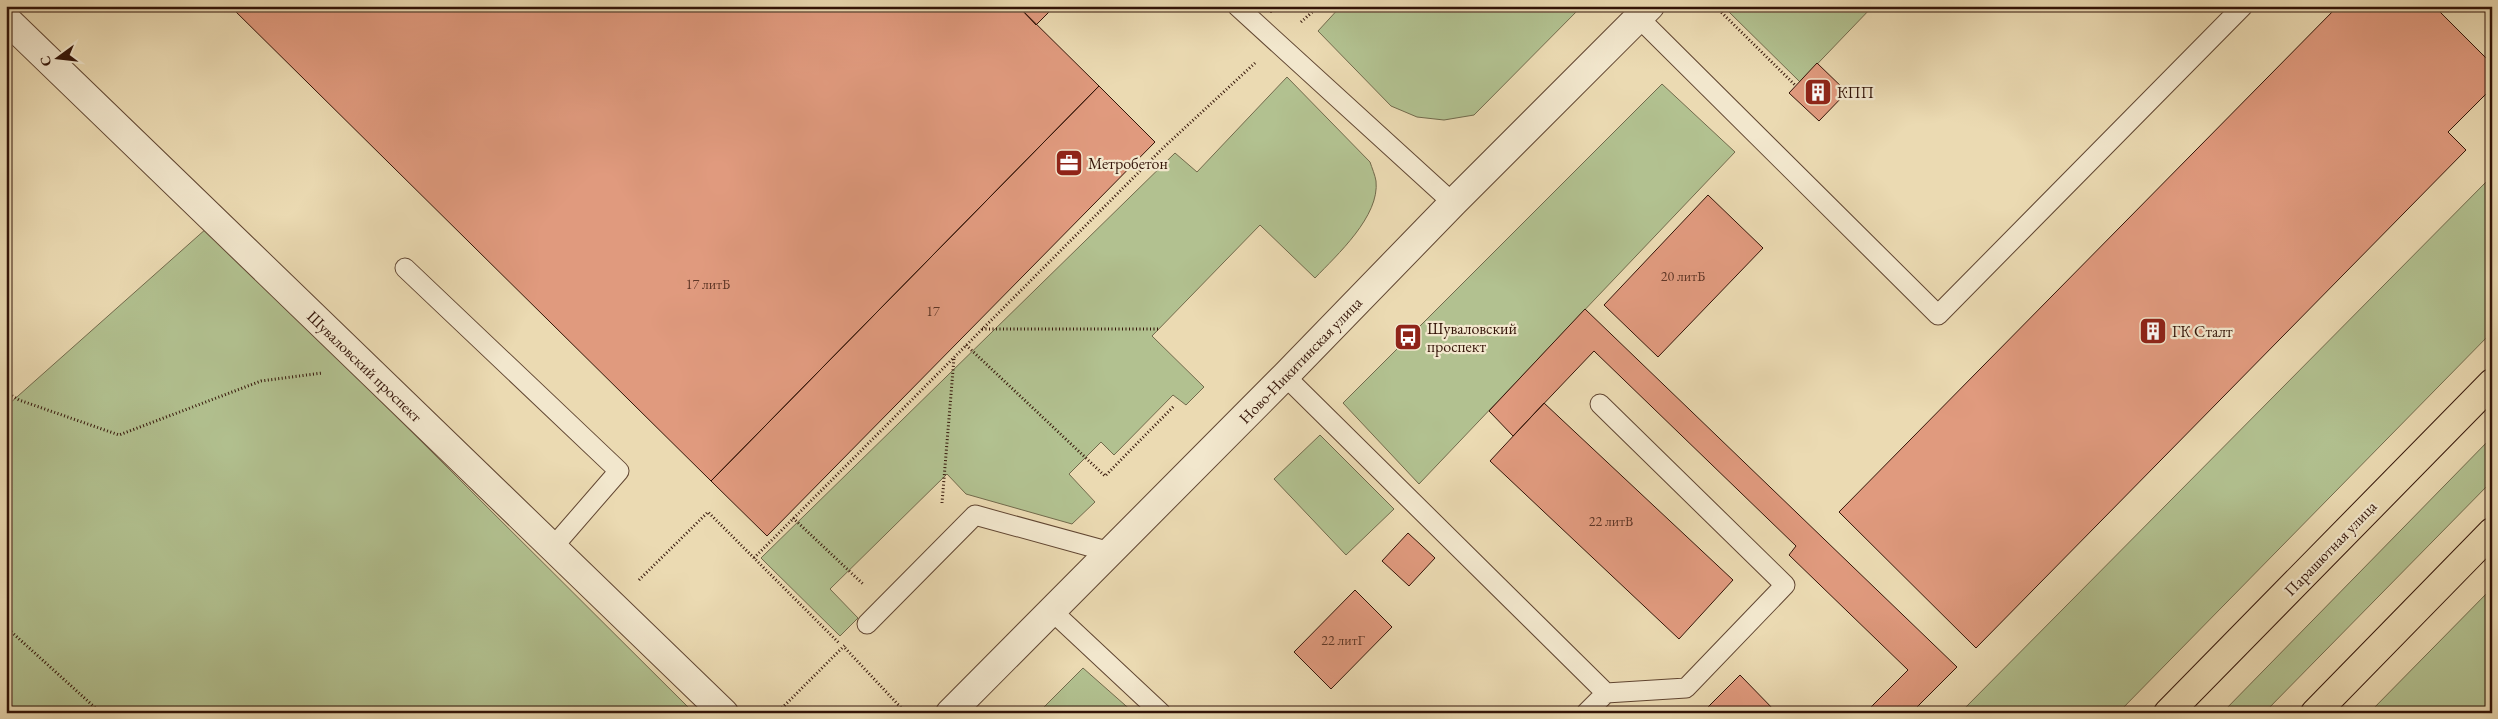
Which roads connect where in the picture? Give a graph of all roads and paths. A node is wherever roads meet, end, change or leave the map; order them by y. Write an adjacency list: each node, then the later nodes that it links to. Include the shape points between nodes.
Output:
1 (1237, 6): 7 (lane)
2 (1319, 6): 7 (path)
3 (2237, 8): 5 (lane, via 1938,315)
4 (1719, 10): 8 (path)
5 (1645, 12): 9 (street, Ново-Никитинская улица)
6 (6, 19): 15 (street, Шуваловский проспект)
7 (1277, 42): 9 (lane); 11 (path, via 1163,148)
8 (1796, 86)
9 (1453, 203): 16 (street, Ново-Никитинская улица)
10 (405, 268): 23 (lane, via 619,471)
11 (982, 329): 12 (path); 13 (path)
12 (1159, 329)
13 (966, 345): 14 (path); 20 (path, via 1104,476)
14 (954, 357): 21 (path); 24 (path)
15 (372, 373): 18 (path, via 328,373 261,381 119,435 19,400); 23 (street, Шуваловский проспект)
16 (1285, 376): 25 (street, Ново-Никитинская улица); 33 (lane)
17 (2492, 383): 41 (main road, Парашютная улица)
18 (6, 392)
19 (1600, 404): 33 (lane, via 1786,585 1686,688)
20 (1174, 406)
21 (793, 518): 26 (path); 28 (path)
22 (2492, 532): 42 (main road)
23 (553, 547): 27 (street, Шуваловский проспект)
24 (938, 552): 25 (lane, via 975,515); 28 (lane)
25 (1110, 552): 29 (street, Ново-Никитинская улица)
26 (754, 558): 27 (path, via 708,512); 32 (path)
27 (613, 605): 35 (street, Шуваловский проспект)
28 (886, 605): 30 (lane)
29 (1052, 611): 38 (street, Ново-Никитинская улица); 39 (lane)
30 (867, 624): 32 (path)
31 (6, 627): 34 (path)
32 (843, 647): 36 (path); 37 (path)
33 (1606, 693): 40 (lane)
34 (101, 713)
35 (724, 713)
36 (777, 713)
37 (906, 713)
38 (950, 713)
39 (1161, 713)
40 (1586, 713)
41 (2168, 713)
42 (2315, 713)

